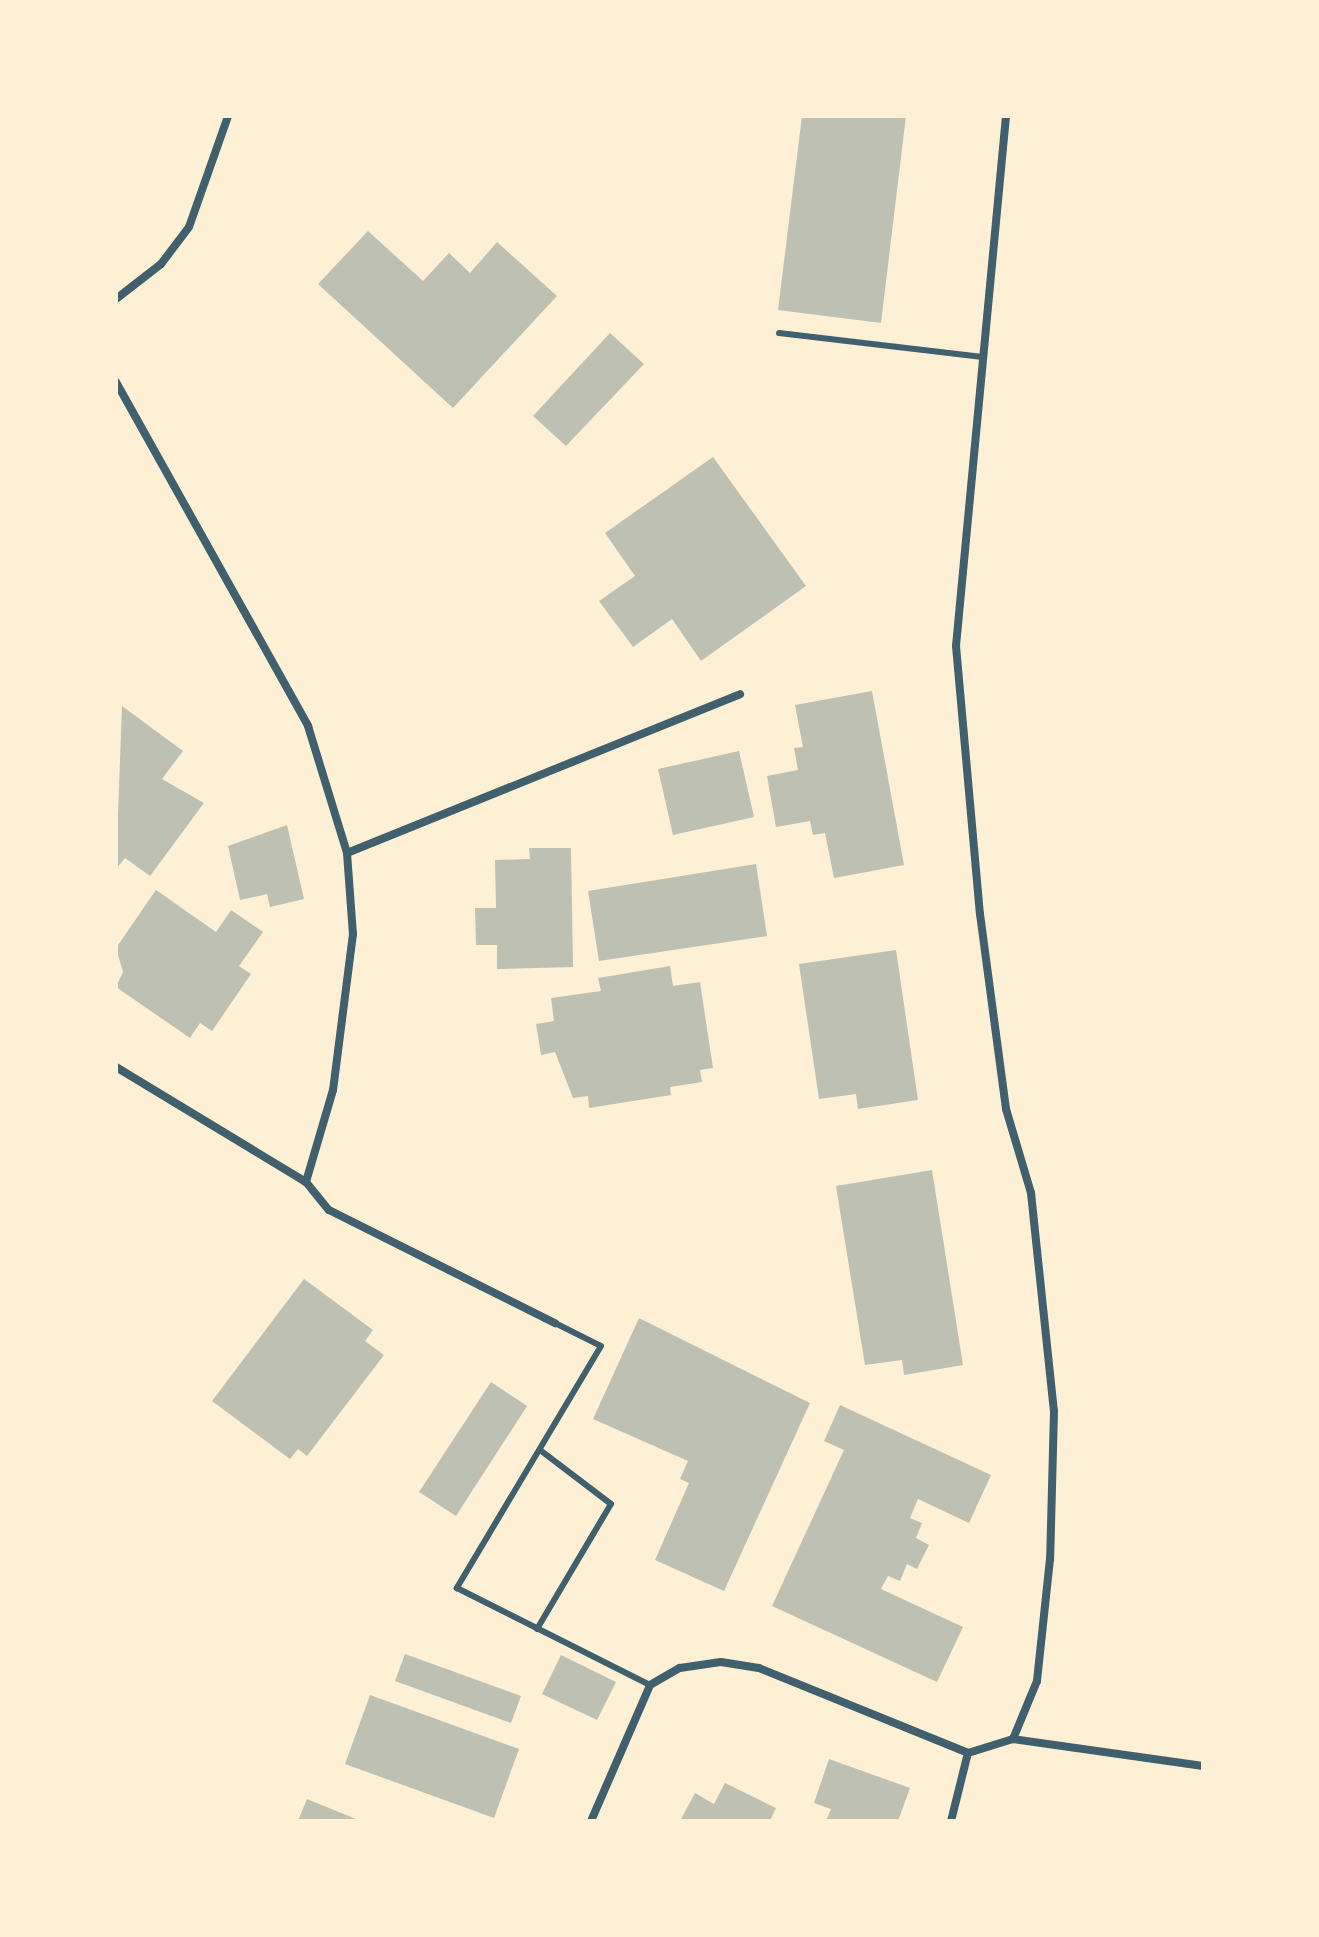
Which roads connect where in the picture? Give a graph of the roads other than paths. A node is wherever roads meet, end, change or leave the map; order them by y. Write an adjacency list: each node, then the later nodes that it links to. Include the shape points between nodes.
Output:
1 (228, 116): 3 (street, via 189,227 161,264)
2 (1006, 116): 5 (street)
3 (116, 299)
4 (779, 333): 5 (lane)
5 (983, 357): 15 (street, via 957,591 960,729 1006,1109 1031,1193 1054,1411 1050,1559 1037,1681)
6 (116, 382): 8 (street, via 308,726)
7 (740, 694): 8 (street)
8 (347, 853): 10 (street, via 353,934 333,1090)
9 (116, 1067): 10 (street)
10 (306, 1182): 11 (street, via 329,1210)
11 (555, 1323): 12 (lane, via 601,1346)
12 (540, 1450): 13 (lane, via 611,1504); 13 (lane, via 457,1588)
13 (537, 1629): 14 (lane)
14 (650, 1685): 16 (street, via 680,1668 721,1662 759,1668); 18 (street)
15 (1013, 1739): 16 (street); 17 (street)
16 (968, 1753): 19 (street)
17 (1203, 1766)
18 (591, 1821)
19 (951, 1821)

